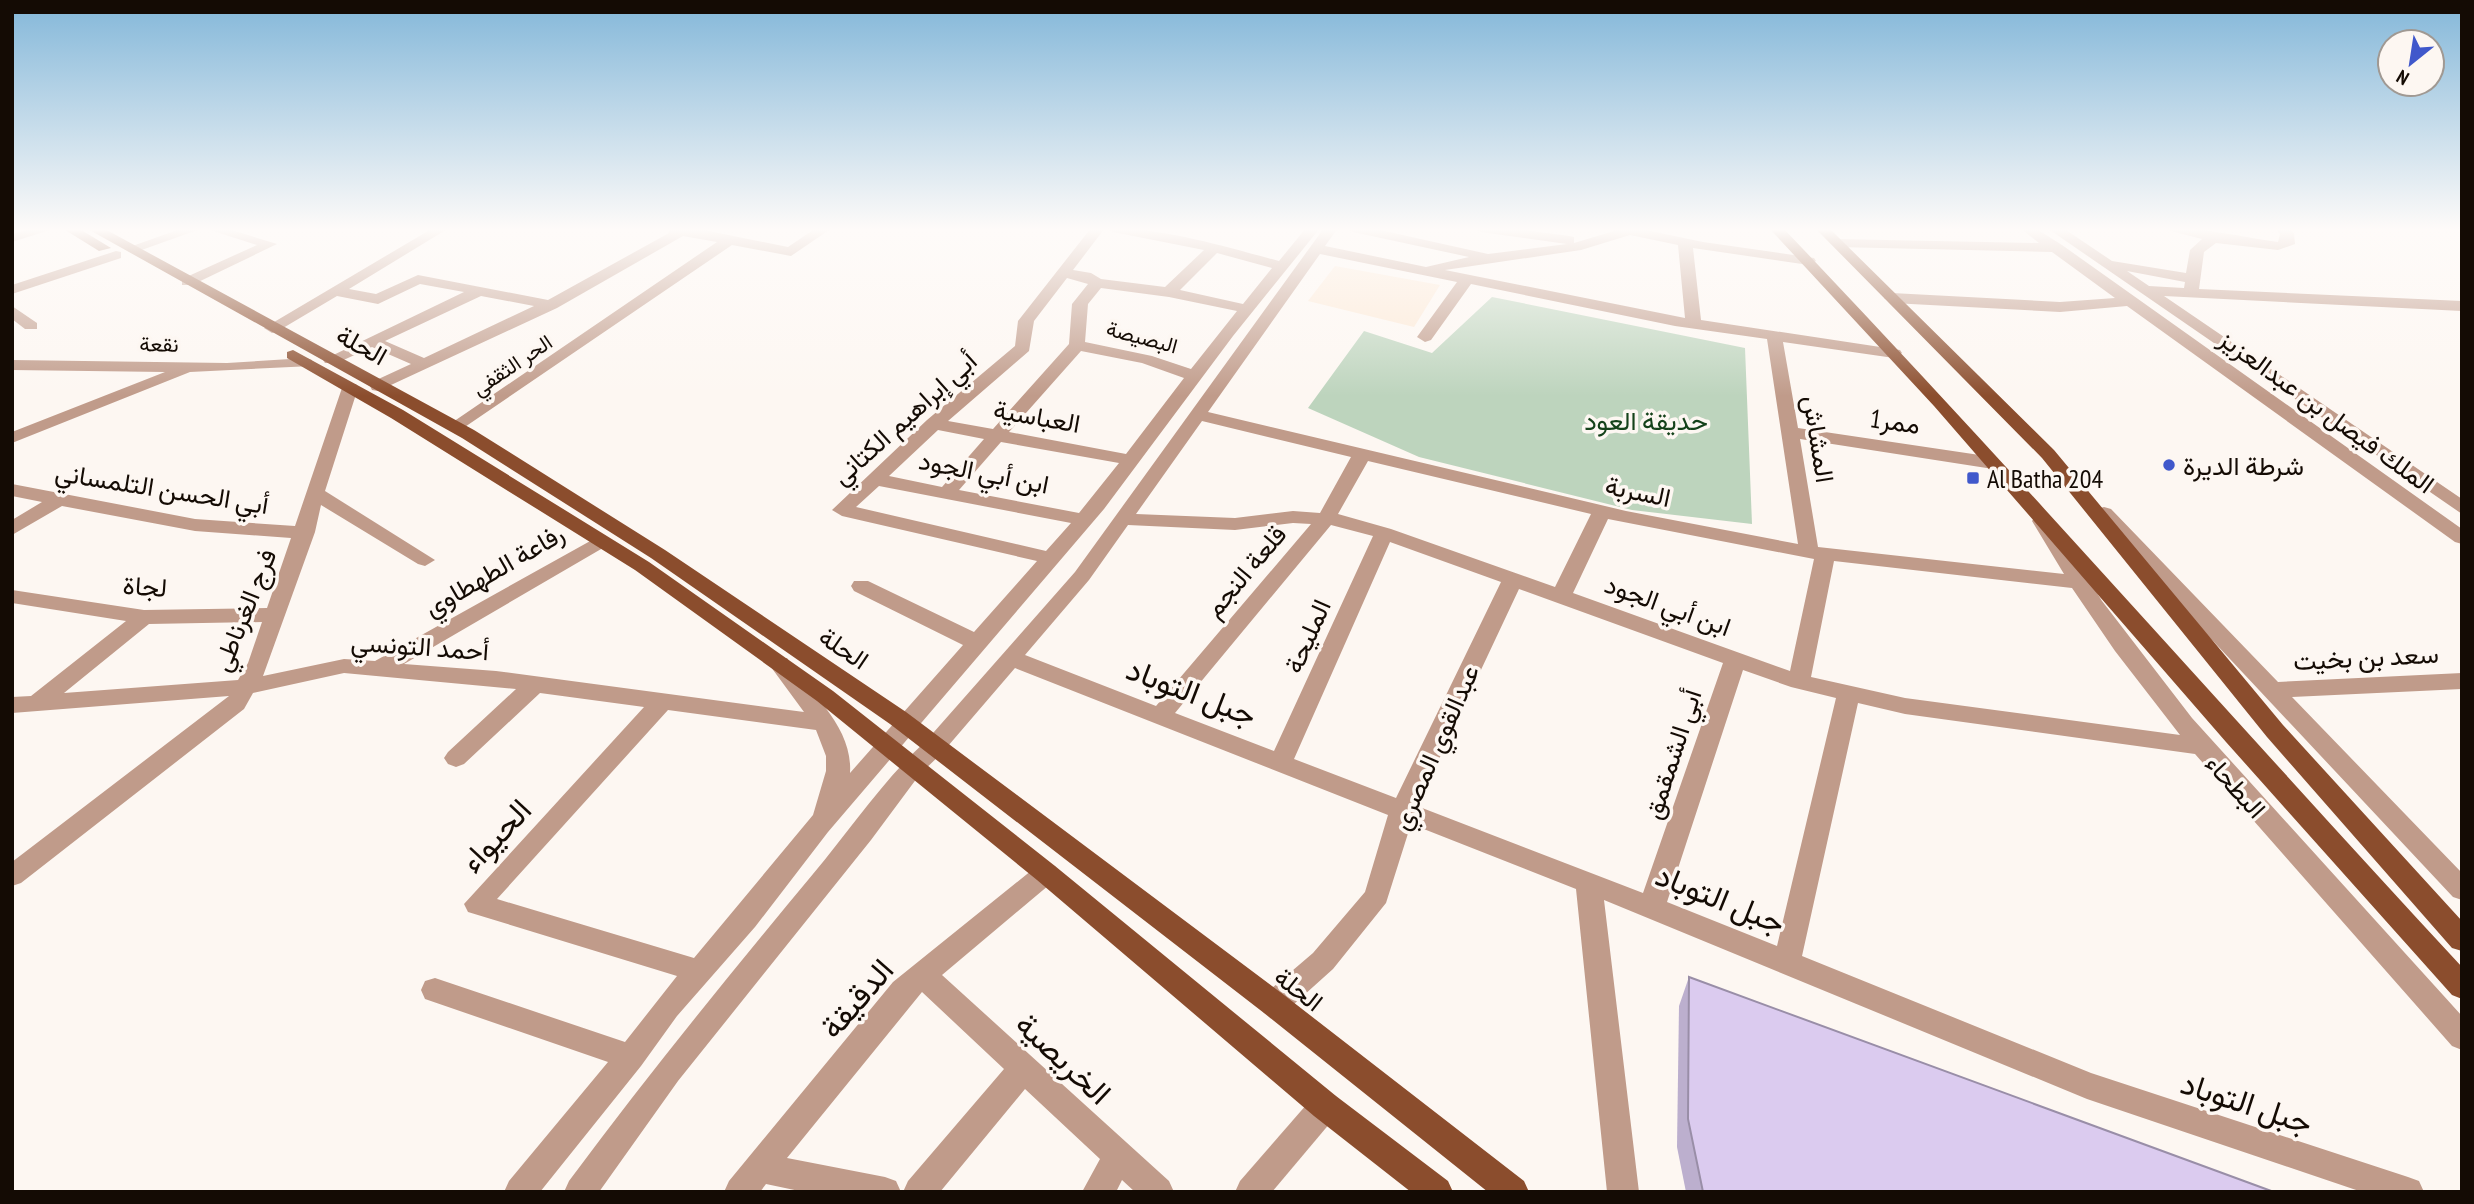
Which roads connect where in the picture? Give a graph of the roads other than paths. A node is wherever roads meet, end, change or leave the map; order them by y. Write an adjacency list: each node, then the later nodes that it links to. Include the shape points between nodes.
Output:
1 (29, 284): 24 (street)
2 (176, 284): 44 (main road, الحلة)
3 (191, 284): 37 (main road, الحلة)
4 (346, 284): 26 (street)
5 (408, 284): 26 (street, via 378,299)
6 (444, 284): 27 (street)
7 (589, 284): 31 (street)
8 (666, 284): 53 (street, الحر الثقفي)
9 (1054, 284): 52 (street, أبي إبراهيم الكتاني, via 1026,321 1023,348)
10 (1096, 284): 41 (street, البصيصة, via 1080,303)
11 (1106, 284): 28 (street)
12 (1177, 284): 28 (street)
13 (1267, 284): 33 (street)
14 (1283, 284): 51 (street)
15 (1463, 284): 39 (street)
16 (1491, 284): 35 (street)
17 (1689, 284): 35 (street)
18 (1830, 284): 42 (main road, البطحاء)
19 (1878, 284): 29 (main road)
20 (2108, 284): 30 (street, الملك فيصل بن عبدالعزيز)
21 (2138, 284): 25 (street, الملك فيصل بن عبدالعزيز)
22 (2185, 284): 23 (street)
23 (2192, 286): 25 (street); 32 (street)
24 (12, 290)
25 (2147, 290): 66 (street, الملك فيصل بن عبدالعزيز)
26 (334, 291): 37 (street)
27 (479, 291): 31 (street); 40 (street)
28 (1169, 292): 33 (street)
29 (1892, 298): 30 (street, via 2060,307); 58 (main road)
30 (2132, 301): 75 (street, الملك فيصل بن عبدالعزيز)
31 (552, 305): 46 (street)
32 (2462, 306)
33 (1247, 309): 48 (street)
34 (12, 311): 36 (street)
35 (1693, 323): 38 (street)
36 (31, 326)
37 (272, 328): 43 (main road, الحلة)
38 (1774, 335): 42 (street); 54 (street, المشاش)
39 (1425, 337)
40 (372, 341): 43 (street); 46 (street)
41 (1077, 345): 48 (street, البصيصة, via 1146,359); 55 (street, البصيصة)
42 (1894, 353): 60 (main road, البطحاء)
43 (331, 360): 49 (main road, الحلة)
44 (306, 363): 47 (street, نقعة); 50 (main road, الحلة)
45 (12, 365): 47 (street, نقعة)
46 (424, 365): 49 (street)
47 (193, 367): 56 (street)
48 (1194, 376): 59 (street)
49 (378, 386): 53 (main road, الحلة)
50 (351, 388): 64 (street, فرج الغرناطي); 76 (main road, الحلة)
51 (1196, 414): 57 (street, السربة); 69 (street)
52 (933, 424): 55 (street, العباسية); 61 (street, أبي إبراهيم الكتاني)
53 (456, 428): 103 (main road, الحلة, via 658,554)
54 (1790, 432): 60 (street, ممر1); 77 (street, المشاش)
55 (997, 436): 59 (street, العباسية); 63 (street, البصيصة)
56 (12, 438)
57 (1362, 454): 67 (street, السربة); 70 (street, قلعة النجم)
58 (2048, 454): 96 (street); 117 (main road, via 2275,731)
59 (1131, 460): 71 (street)
60 (1993, 463): 68 (main road, البطحاء)
61 (874, 479): 63 (street, ابن أبي الجود); 78 (street, أبي إبراهيم الكتاني, via 842,510)
62 (12, 490): 65 (street, أبي الحسن التلمساني)
63 (946, 493): 71 (street, ابن أبي الجود)
64 (317, 494): 73 (street, فرج الغرناطي); 79 (street)
65 (59, 499): 72 (street); 73 (street, أبي الحسن التلمساني, via 151,517 272,533)
66 (2462, 508)
67 (1602, 511): 77 (street, السربة); 84 (street)
68 (2037, 513): 81 (street, البطحاء); 121 (main road, البطحاء)
69 (1122, 519): 70 (street, ابن أبي الجود, via 1236,524 1293,517); 88 (street, via 1082,576)
70 (1326, 519): 74 (street, ابن أبي الجود); 101 (street, قلعة النجم)
71 (1084, 520): 78 (street)
72 (12, 529)
73 (304, 532): 85 (street, فرج الغرناطي)
74 (1384, 533): 80 (street, ابن أبي الجود); 108 (street, المليحة)
75 (2462, 538)
76 (601, 541): 90 (main road, الحلة); 91 (street, رفاعة الطهطاوي)
77 (1817, 553): 81 (street, السربة); 93 (street, المشاش)
78 (1051, 558): 87 (street)
79 (425, 560)
80 (1513, 579): 84 (street, ابن أبي الجود); 110 (street, عبدالقوي المصري)
81 (2076, 582): 105 (street, البطحاء)
82 (861, 586): 87 (street)
83 (12, 596): 86 (street, لجاة)
84 (1561, 596): 89 (street, ابن أبي الجود)
85 (276, 615): 86 (street, لجاة); 95 (street, فرج الغرناطي, via 259,663)
86 (144, 617): 99 (street)
87 (978, 643): 103 (street)
88 (1011, 658): 101 (street, جبل التوباد); 106 (street)
89 (1735, 659): 93 (street, ابن أبي الجود); 116 (street, أبي الشمقمق)
90 (779, 663): 102 (street); 104 (main road, الحلة)
91 (378, 669): 94 (street, أحمد التونسي); 95 (street, أحمد التونسي, via 344,666)
92 (2462, 681): 96 (street, سعد بن بخيت)
93 (1799, 682): 97 (street, ابن أبي الجود)
94 (534, 685): 98 (street, أحمد التونسي); 107 (street)
95 (244, 687): 99 (street, أحمد التونسي); 113 (street, فرج الغرناطي, via 236,703)
96 (2272, 690): 115 (street)
97 (1849, 693): 105 (street, ابن أبي الجود, via 1905,706); 118 (street)
98 (662, 702): 102 (street, أحمد التونسي); 119 (street, الحيواء, via 477,904)
99 (36, 704): 100 (street, أحمد التونسي)
100 (12, 705)
101 (1160, 716): 108 (street, جبل التوباد)
102 (822, 723): 111 (street, via 832,734 839,769)
103 (906, 726): 104 (street); 106 (main road, الحلة)
104 (887, 746): 109 (main road, الحلة); 111 (street)
105 (2200, 746): 124 (street, البطحاء)
106 (934, 747): 109 (street); 123 (main road, الحلة)
107 (456, 758)
108 (1280, 763): 110 (street, جبل التوباد)
109 (911, 768): 112 (main road, الحلة); 131 (street, via 667,1072)
110 (1402, 811): 114 (street, جبل التوباد); 123 (street, عبدالقوي المصري, via 1377,896 1323,961)
111 (819, 825): 119 (street)
112 (1046, 873): 120 (street, الدقيقة); 127 (main road, الحلة)
113 (12, 876)
114 (1590, 883): 116 (street, جبل التوباد); 139 (street)
115 (2462, 890)
116 (1652, 907): 118 (street, جبل التوباد)
117 (2462, 940)
118 (1787, 962): 140 (street, جبل التوباد, via 2087,1085)
119 (699, 971): 125 (street)
120 (923, 975): 126 (street, الخريصية); 129 (street, الدقيقة, via 903,991)
121 (2462, 988)
122 (435, 990): 125 (street)
123 (1274, 1004): 138 (main road, الحلة)
124 (2462, 1037)
125 (631, 1057): 130 (street)
126 (1024, 1068): 128 (street, الخريصية); 133 (street)
127 (1325, 1106): 136 (street); 137 (main road, الحلة)
128 (1119, 1156): 134 (street); 135 (street, الخريصية)
129 (750, 1180): 132 (street)
130 (520, 1192)
131 (580, 1192)
132 (885, 1192)
133 (919, 1192)
134 (1098, 1192)
135 (1158, 1192)
136 (1251, 1192)
137 (1437, 1192)
138 (1513, 1192)
139 (1623, 1192)
140 (2408, 1192)

